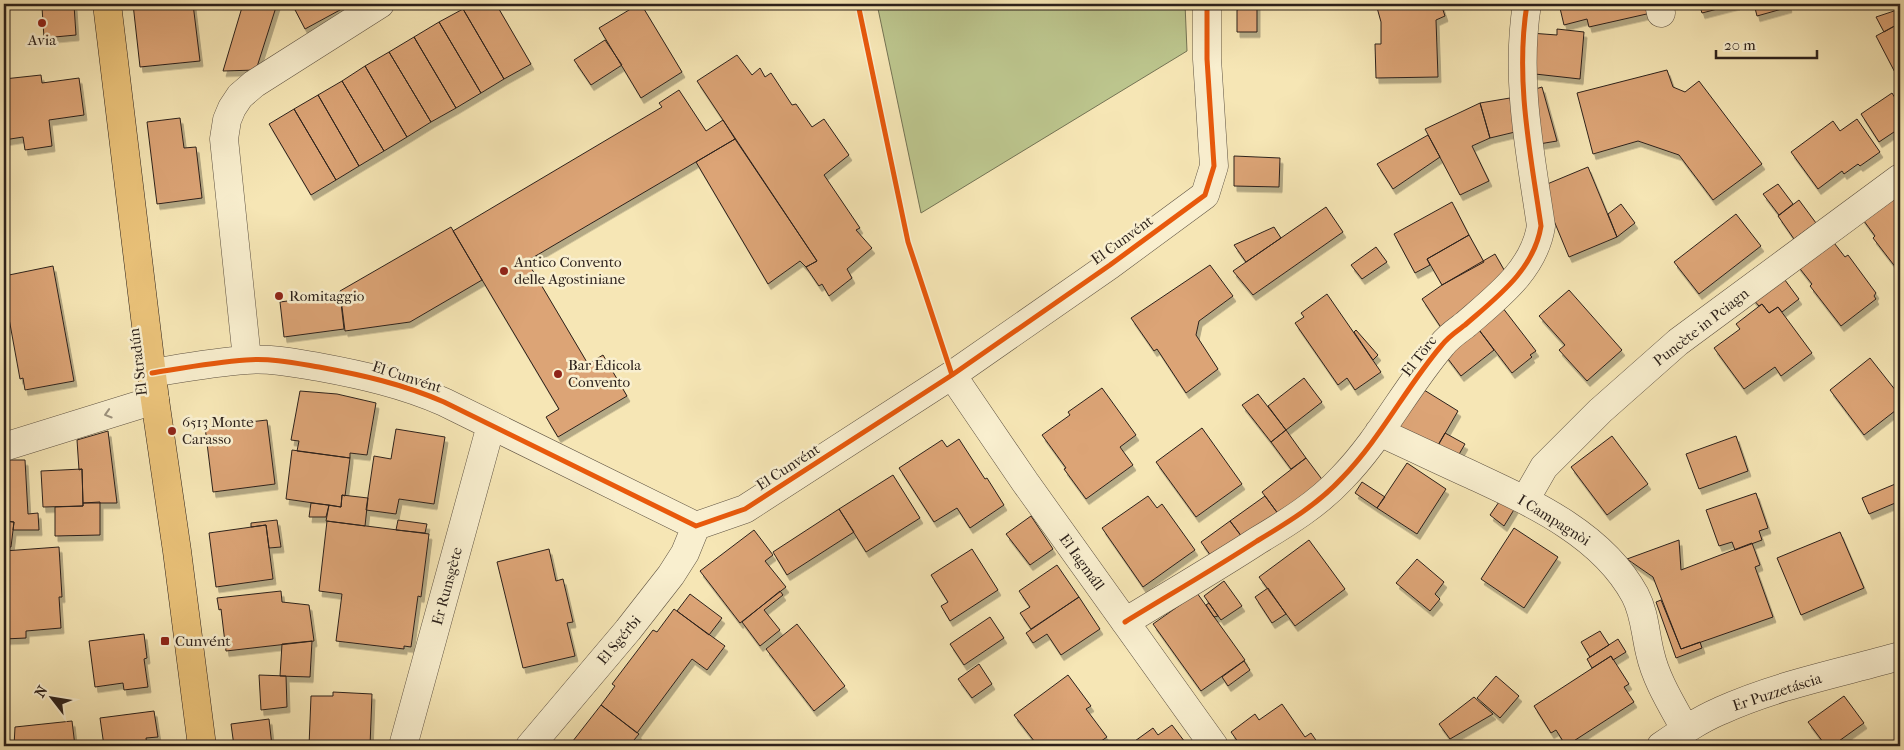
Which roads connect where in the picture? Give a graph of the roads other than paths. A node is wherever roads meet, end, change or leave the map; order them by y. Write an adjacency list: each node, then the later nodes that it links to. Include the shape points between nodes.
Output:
1 (107, 4): 7 (main road, El Stradún)
2 (380, 4): 6 (street, via 254,84 240,96 227,120 224,139)
3 (1207, 4): 8 (street, El Cunvént, via 1214,166 1205,195)
4 (1527, 4): 11 (street, El Törc, via 1523,27 1522,88 1541,226 1539,238 1530,259 1502,294 1443,343)
5 (1900, 178): 13 (street, Puncète in Pciagn, via 1678,342 1600,411 1544,467)
6 (247, 360): 7 (street, El Cunvént); 10 (street, El Cunvént, via 281,360 388,382 417,390)
7 (152, 374): 9 (main road, El Stradún)
8 (952, 375): 14 (street, El Cunvént, via 745,509); 15 (street, El Iagmáll)
9 (155, 400): 12 (street, one-way to 12); 18 (main road, El Stradún)
10 (490, 425): 14 (street, El Cunvént); 19 (street, Er Runsgète)
11 (1379, 432): 13 (street, I Campagnòi); 15 (street, El Törc, via 1343,478 1322,498)
12 (4, 447)
13 (1525, 500): 17 (street, I Campagnòi, via 1592,544 1620,573 1640,605 1655,670)
14 (696, 526): 20 (street, El Sgérbi, via 671,576)
15 (1125, 622): 21 (street, El Iagmáll)
16 (1900, 656): 17 (street, Er Puzzetáscia, via 1777,690 1720,710)
17 (1685, 729): 22 (street, Er Puzzetáscia)
18 (202, 746)
19 (403, 746)
20 (530, 746)
21 (1214, 746)
22 (1661, 746)

